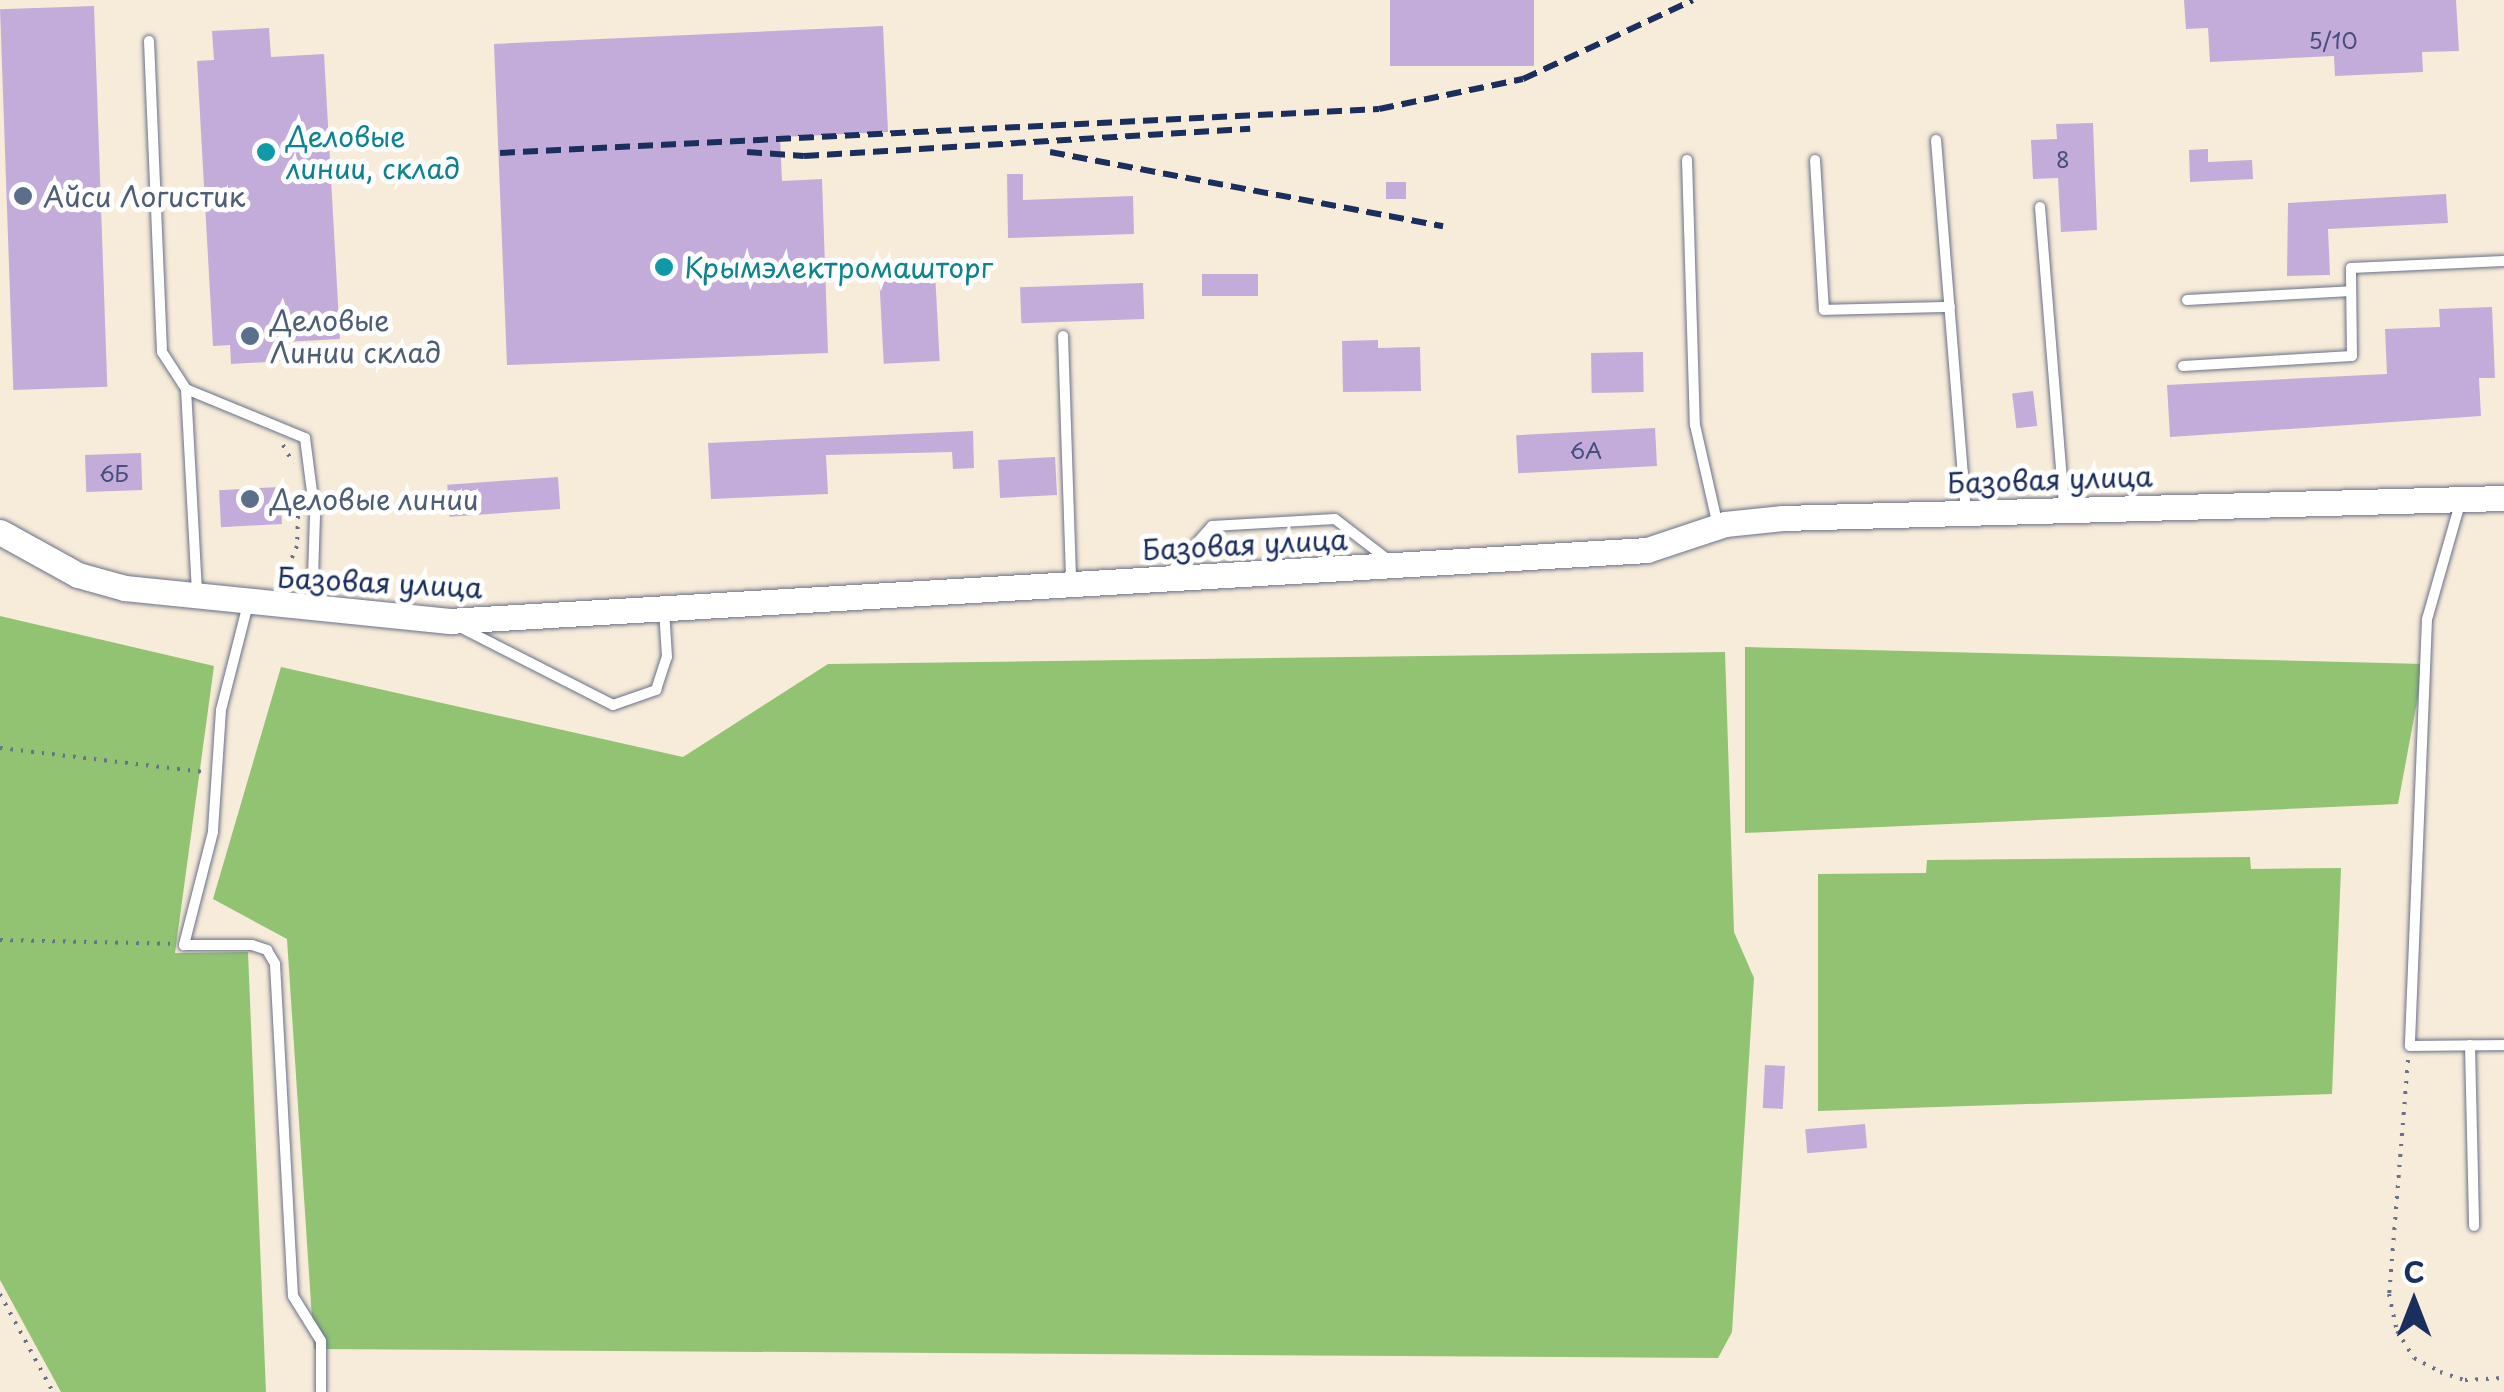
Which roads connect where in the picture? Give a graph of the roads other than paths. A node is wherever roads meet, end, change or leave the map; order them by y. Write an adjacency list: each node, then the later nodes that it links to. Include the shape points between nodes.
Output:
1 (149, 41): 12 (lane, via 162,352)
2 (1936, 140): 9 (lane)
3 (1687, 160): 17 (lane, via 1694,425)
4 (1816, 160): 9 (lane, via 1824,310)
5 (2040, 206): 15 (lane)
6 (2504, 262): 7 (lane, via 2351,268)
7 (2351, 291): 8 (lane); 11 (lane, via 2352,356)
8 (2187, 300)
9 (1950, 306): 16 (lane)
10 (1063, 336): 21 (lane)
11 (2183, 366)
12 (186, 389): 22 (lane); 24 (lane, via 306,438 315,515)
13 (2462, 498): 14 (street, Базовая улица); 15 (street, Базовая улица); 27 (lane, via 2427,619 2410,1046)
14 (2504, 498)
15 (2064, 508): 16 (street, Базовая улица)
16 (1966, 511): 17 (street, Базовая улица)
17 (1718, 527): 19 (street, Базовая улица, via 1647,550)
18 (0, 532): 22 (street, Базовая улица, via 78,575)
19 (1395, 565): 20 (street, Базовая улица); 20 (lane, via 1336,520 1212,526)
20 (1165, 578): 21 (street, Базовая улица)
21 (1071, 584): 25 (street, Базовая улица)
22 (197, 598): 23 (street, Базовая улица)
23 (251, 604): 24 (street, Базовая улица); 30 (lane, via 221,710 213,832 184,945 252,945 267,950 275,964 294,1296 321,1341)
24 (312, 609): 26 (street, Базовая улица)
25 (664, 610): 26 (street, Базовая улица); 26 (lane, via 667,657 656,690 634,703 613,704)
26 (448, 621)
27 (2470, 1045): 28 (lane); 29 (lane)
28 (2504, 1045)
29 (2474, 1226)
30 (321, 1392)

